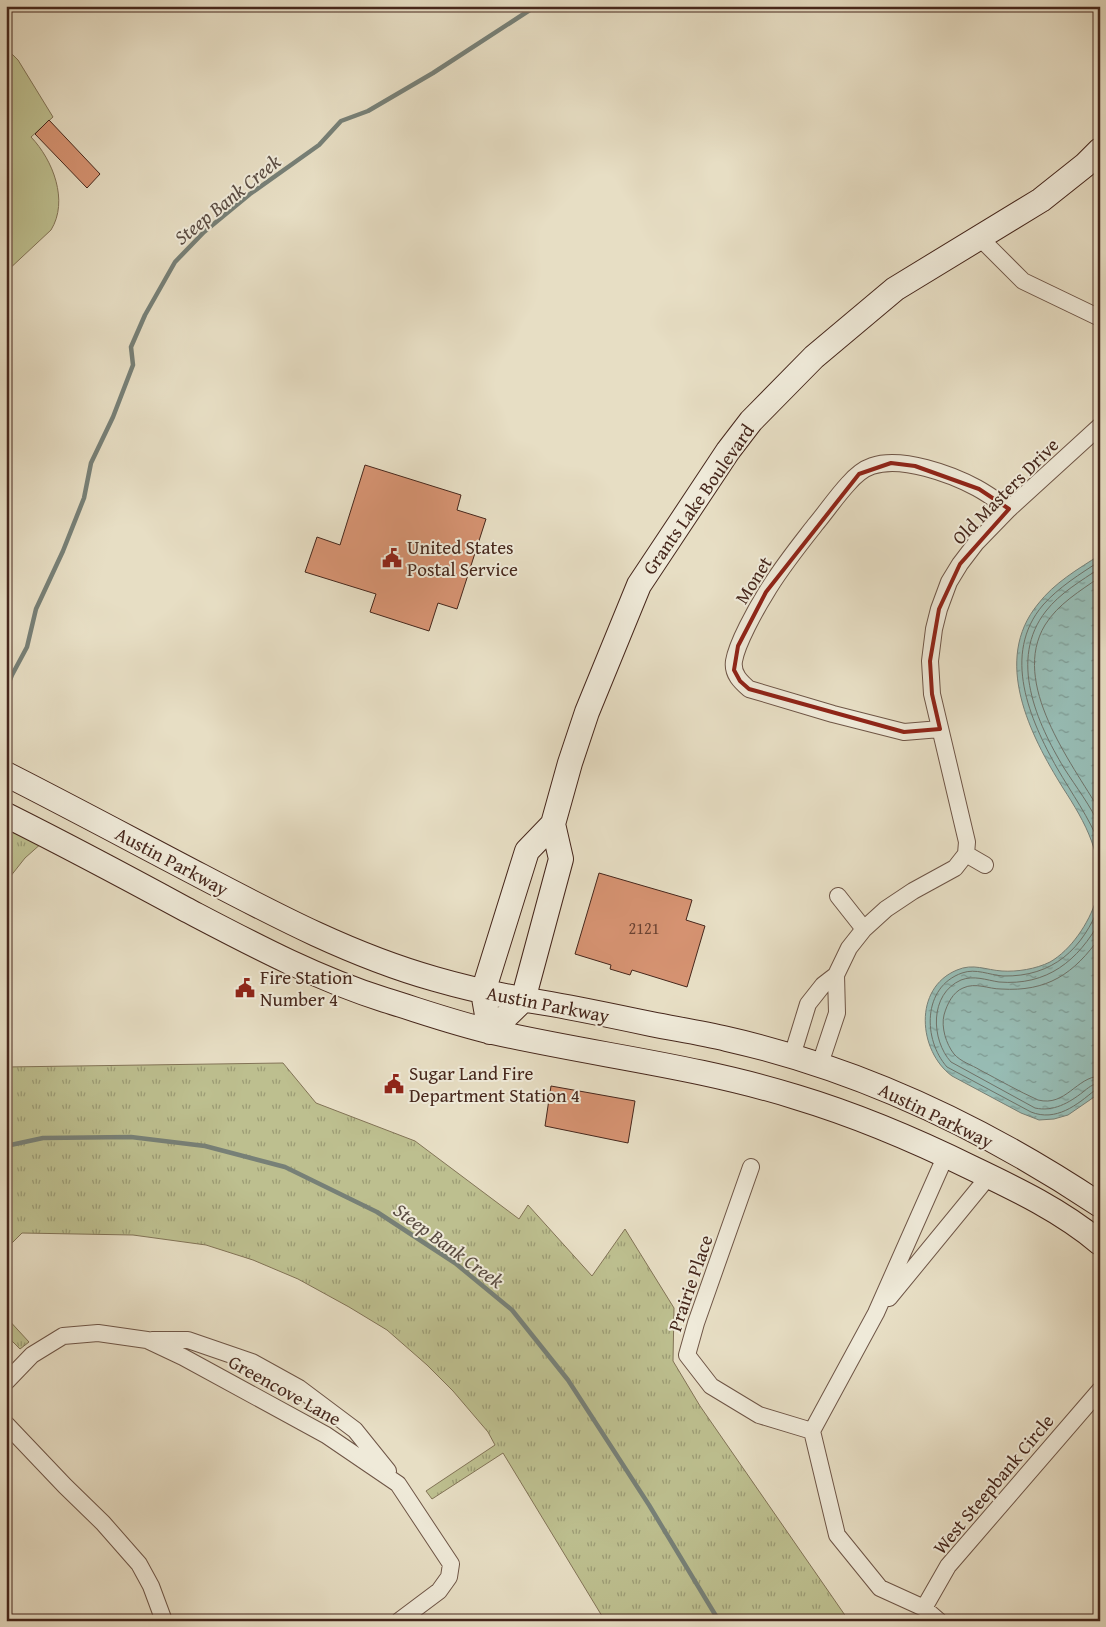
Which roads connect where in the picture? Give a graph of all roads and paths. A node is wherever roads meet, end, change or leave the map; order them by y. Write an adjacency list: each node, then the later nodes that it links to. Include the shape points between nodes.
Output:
1 (1100, 150): 2 (main road, Grants Lake Boulevard, via 1042,200)
2 (980, 238): 3 (street, via 1023,280); 9 (main road, Grants Lake Boulevard, via 895,289 814,358 751,421 728,451 639,585 587,712)
3 (1100, 318)
4 (1100, 426): 5 (street, Old Masters Drive)
5 (1009, 509): 6 (street, Old Masters Drive, via 960,564 939,609 930,661 932,694); 6 (street, Monet, via 979,489 951,476 915,466 891,463 872,466 848,484 798,548 766,592 738,646 734,670 750,689 904,732)
6 (940, 729): 10 (street, Old Masters Drive, via 967,842)
7 (15, 778): 15 (main road, Austin Parkway, via 320,936 391,965)
8 (6, 815): 17 (main road, Austin Parkway, via 296,966 381,999)
9 (553, 824): 15 (main road, Grants Lake Boulevard, via 527,850); 16 (main road, Grants Lake Boulevard, via 561,859)
10 (966, 854): 11 (street); 13 (street, via 955,868 886,909)
11 (985, 865)
12 (838, 896): 13 (street)
13 (864, 929): 14 (street, via 849,948)
14 (836, 976): 18 (street, via 822,985 808,1004); 19 (street, via 837,1013)
15 (483, 992): 16 (main road, Austin Parkway); 17 (main road, Grants Lake Boulevard)
16 (523, 1000): 17 (main road); 18 (main road, Austin Parkway, via 727,1039)
17 (490, 1032): 21 (main road, Austin Parkway, via 657,1064 795,1096 860,1119)
18 (792, 1056): 19 (main road, Austin Parkway)
19 (820, 1064): 20 (main road, Austin Parkway, via 893,1092)
20 (982, 1135): 21 (main road); 23 (main road); 24 (main road, Austin Parkway)
21 (946, 1156): 23 (main road, Austin Parkway); 26 (street)
22 (751, 1167): 31 (street, Prairie Place, via 687,1355 711,1386 759,1415)
23 (989, 1176): 25 (main road, Austin Parkway, via 1019,1190 1085,1230); 26 (street)
24 (1100, 1205)
25 (1100, 1243)
26 (876, 1313): 31 (street)
27 (147, 1340): 28 (street, Greencove Lane, via 98,1333 63,1336 32,1355); 32 (street, Greencove Lane, via 326,1435); 32 (street, Greencove Lane, via 188,1340 252,1362 299,1388 355,1430)
28 (6, 1382)
29 (1100, 1390): 33 (street, West Steepbank Circle, via 948,1566)
30 (6, 1424): 34 (street, via 139,1564)
31 (812, 1431): 33 (street, via 837,1534 880,1588)
32 (398, 1484): 35 (street, Greencove Lane, via 451,1564 449,1577 439,1591)
33 (924, 1608): 36 (street)
34 (164, 1621)
35 (398, 1621)
36 (939, 1621)

